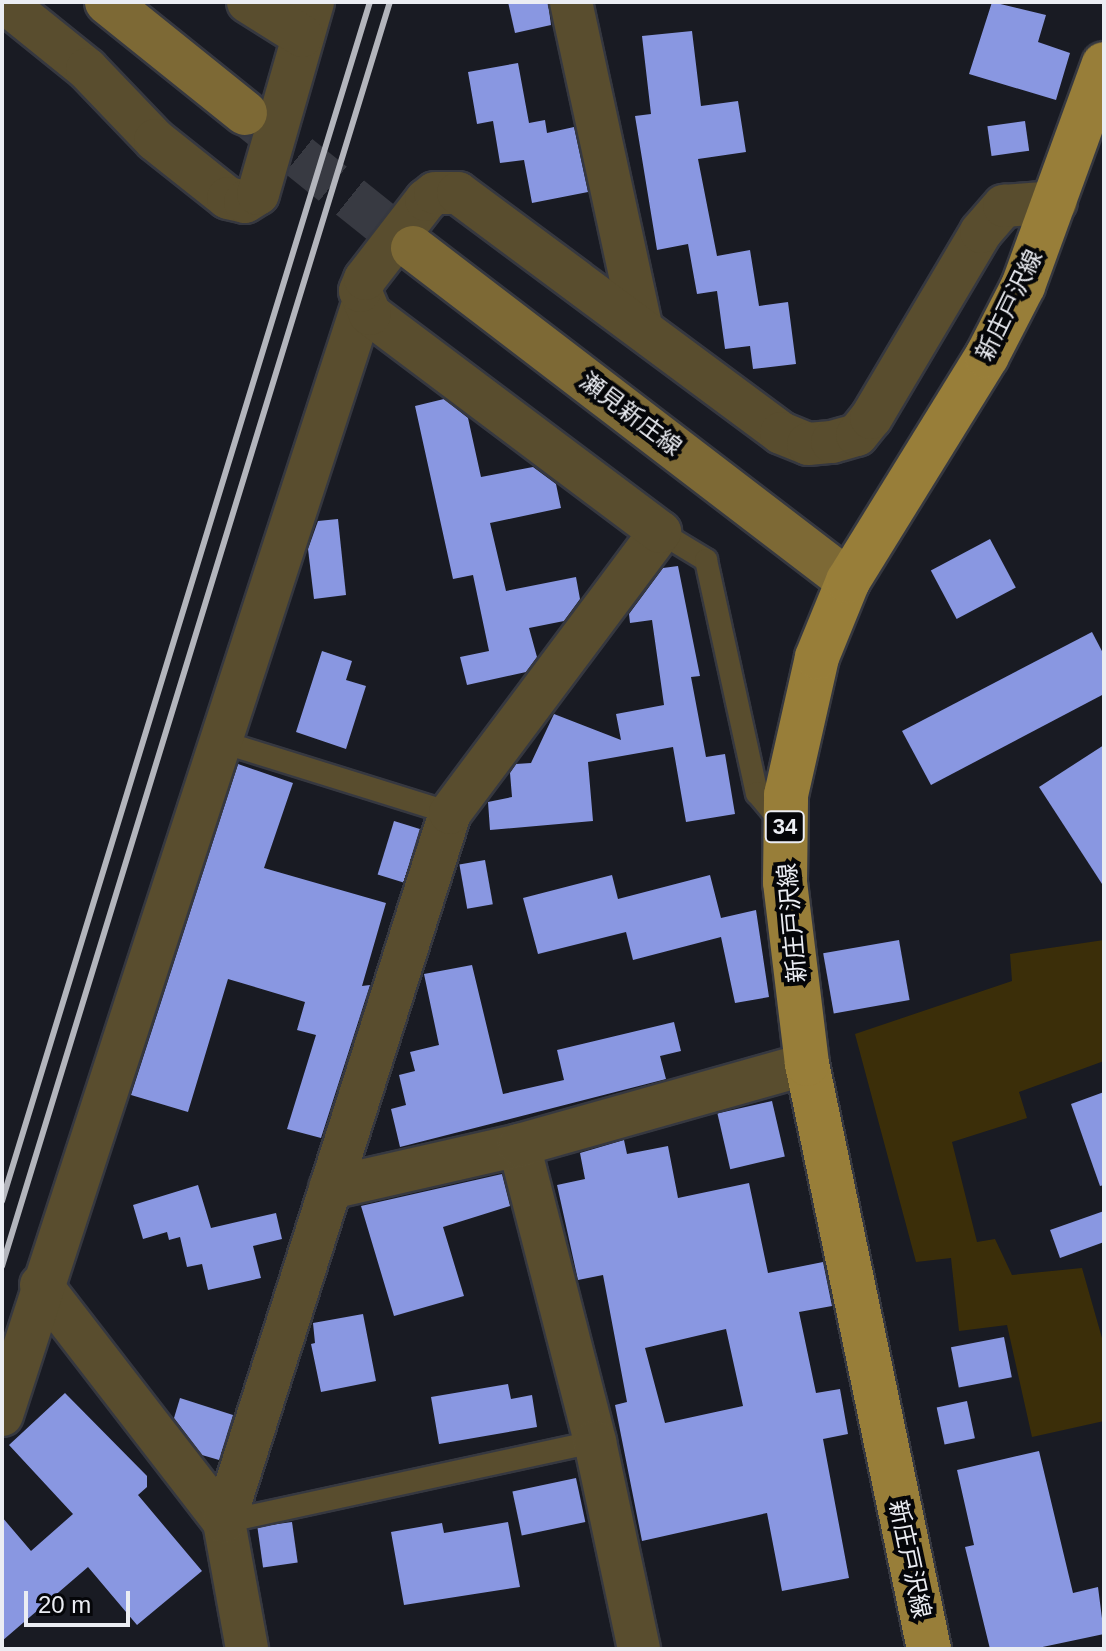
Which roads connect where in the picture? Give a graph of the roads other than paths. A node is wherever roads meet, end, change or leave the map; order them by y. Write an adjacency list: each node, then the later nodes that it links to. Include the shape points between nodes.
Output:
1 (4, 2): 5 (street, via 87,69 155,140 228,198 245,202 258,194)
2 (107, 2): 7 (main road)
3 (248, 2): 5 (street)
4 (571, 2): 11 (street)
5 (307, 19)
6 (1104, 64): 8 (main road, 新庄戸沢線 / 34)
7 (245, 113)
8 (1056, 202): 11 (street, via 1004,206 981,232 857,435 808,444 781,433); 13 (main road, 新庄戸沢線 / 34, via 987,356)
9 (413, 248): 13 (main road, 瀬見新庄線)
10 (363, 303): 11 (street, via 365,279 426,200 445,191 470,199); 12 (street, via 370,314); 14 (street)
11 (641, 325)
12 (660, 532): 15 (street); 16 (lane, via 706,560 757,793)
13 (848, 581): 16 (main road, 新庄戸沢線 / 34, via 817,657 798,724)
14 (219, 741): 15 (lane); 20 (street)
15 (450, 813): 19 (street)
16 (785, 827): 17 (main road, 新庄戸沢線 / 34, via 785,882)
17 (807, 1064): 18 (street); 26 (main road, 新庄戸沢線 / 34)
18 (519, 1145): 19 (street); 22 (street)
19 (330, 1188): 23 (street)
20 (41, 1285): 21 (street); 23 (street)
21 (2, 1415)
22 (595, 1442): 23 (lane); 25 (street)
23 (224, 1522): 24 (street)
24 (247, 1649)
25 (639, 1649)
26 (929, 1649)

